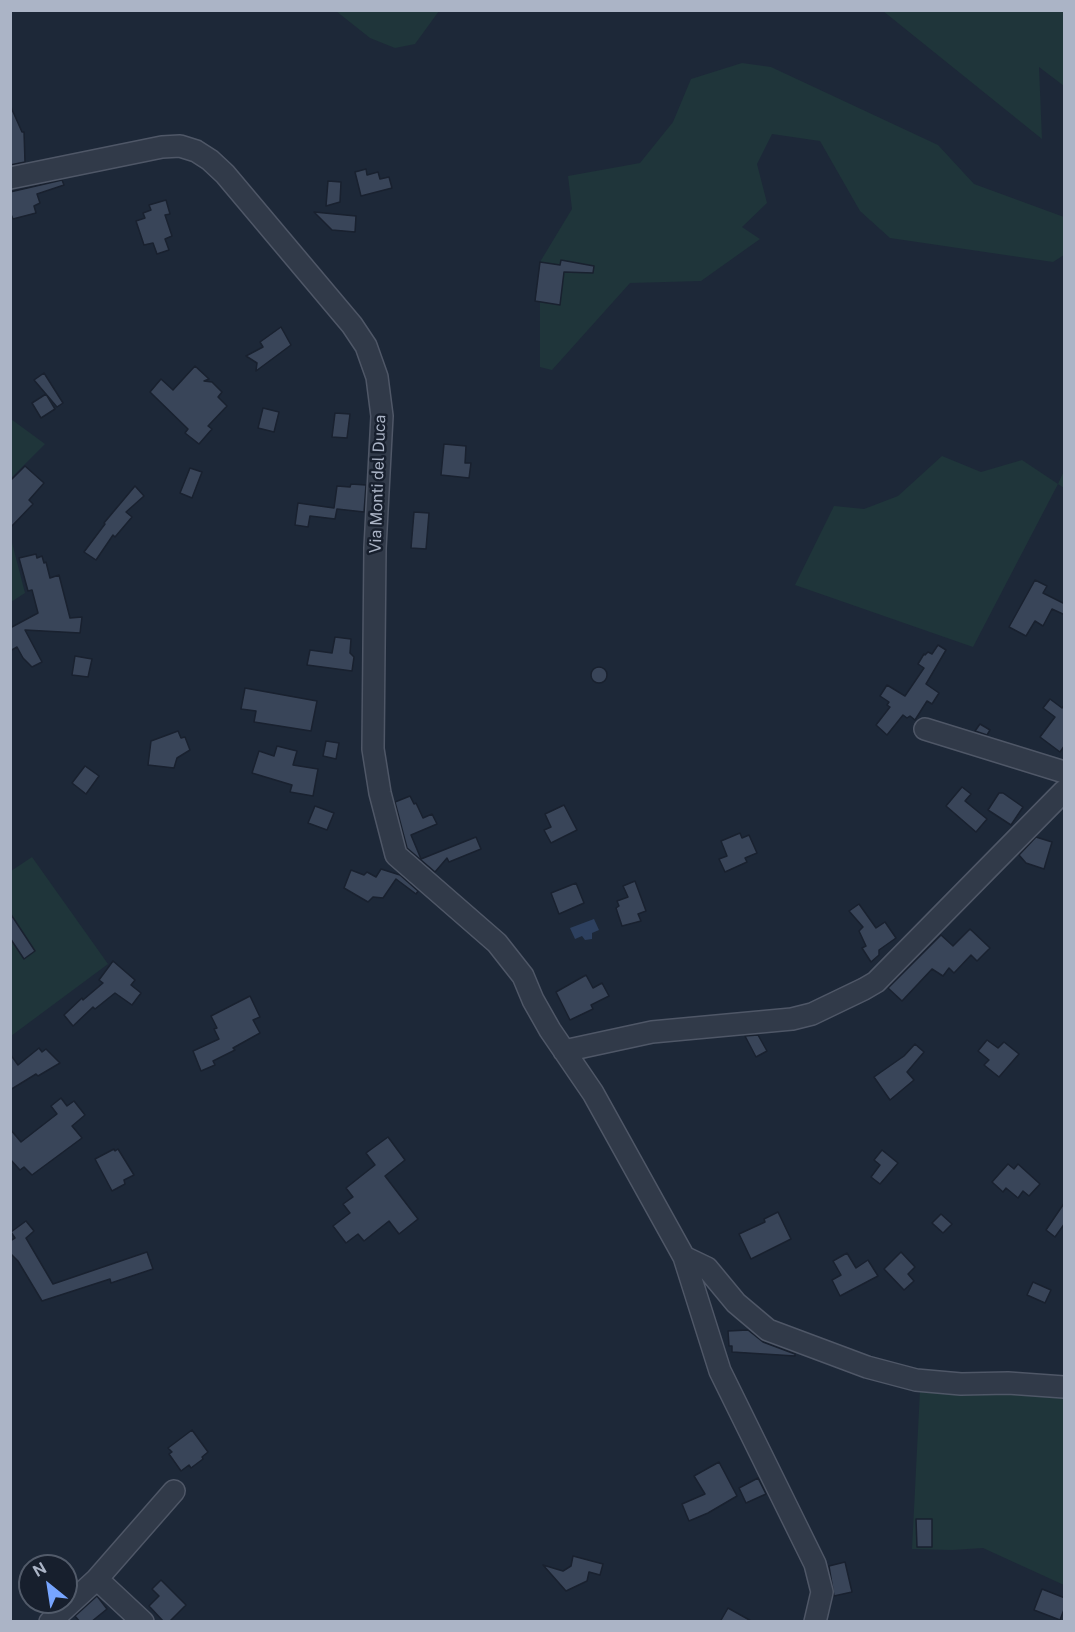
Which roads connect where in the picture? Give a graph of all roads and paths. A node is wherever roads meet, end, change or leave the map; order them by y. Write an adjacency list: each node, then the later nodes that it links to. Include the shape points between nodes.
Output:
1 (10, 178): 5 (street, Via Monti del Duca, via 162,147 180,146 196,151 225,174 366,346 378,377 382,416 375,548 372,749 396,855 497,943 523,976 532,1000)
2 (925, 729): 3 (street)
3 (1065, 772)
4 (1065, 791): 5 (street, via 876,982 864,989 812,1014 792,1019 652,1032)
5 (564, 1051): 6 (street, via 593,1093)
6 (684, 1257): 7 (street, via 707,1268 736,1303 768,1330 867,1367 916,1380); 12 (street, via 720,1371 814,1564 822,1592)
7 (1065, 1387)
8 (174, 1491): 9 (street)
9 (97, 1579): 10 (street); 11 (street)
10 (50, 1622)
11 (143, 1622)
12 (814, 1622)

